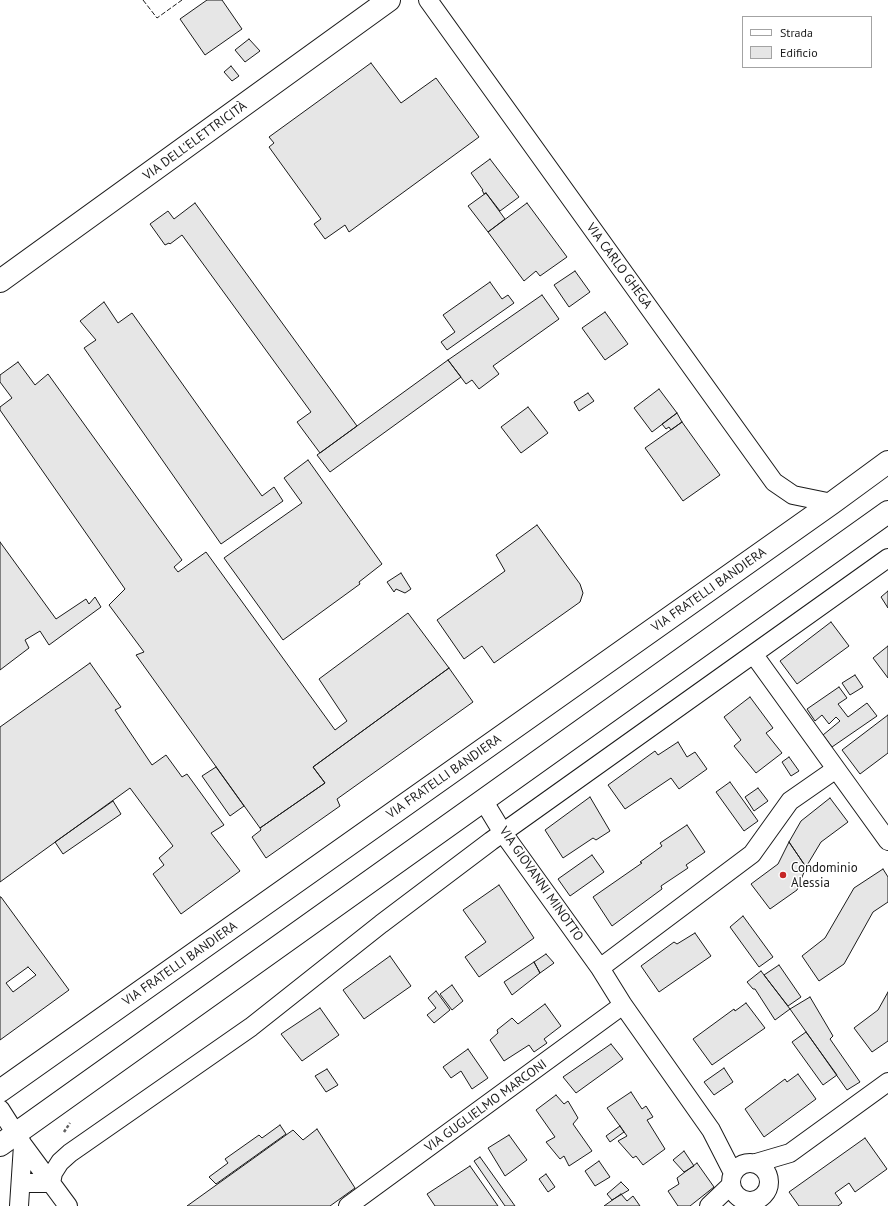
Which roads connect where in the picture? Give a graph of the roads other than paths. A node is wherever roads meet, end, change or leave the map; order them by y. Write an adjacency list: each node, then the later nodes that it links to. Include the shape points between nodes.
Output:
1 (389, 0): 3 (main road, VIA DELL'ELETTRICITÀ)
2 (428, 0): 5 (street, VIA CARLO GHEGA, via 774,482 793,495)
3 (0, 281)
4 (888, 462): 5 (main road, VIA FRATELLI BANDIERA)
5 (832, 503): 17 (main road, VIA FRATELLI BANDIERA)
6 (888, 512): 10 (main road)
7 (888, 558): 8 (street)
8 (754, 654): 9 (street); 12 (street)
9 (836, 769): 11 (street); 14 (street, via 790,802 752,854)
10 (483, 800): 12 (street, VIA GIOVANNI MINOTTO); 20 (main road)
11 (882, 821): 13 (street)
12 (503, 833): 14 (street, VIA GIOVANNI MINOTTO); 25 (street, via 380,924 250,1027 70,1153 53,1173)
13 (888, 841)
14 (600, 968): 15 (street, VIA GIOVANNI MINOTTO)
15 (623, 1005): 19 (street, VIA GIOVANNI MINOTTO); 30 (street, VIA GUGLIELMO MARCONI)
16 (888, 1082): 21 (street)
17 (0, 1091)
18 (0, 1109): 20 (street)
19 (711, 1130): 22 (street); 23 (street)
20 (13, 1141): 24 (street); 25 (street)
21 (790, 1153): 22 (street); 26 (street)
22 (751, 1163): 23 (street, via 741,1165); 26 (street, via 768,1172)
23 (732, 1180): 27 (street, via 733,1191); 31 (street)
24 (21, 1183): 25 (street); 28 (street)
25 (51, 1183): 29 (street)
26 (771, 1192): 27 (street, via 760,1199)
27 (744, 1203)
28 (19, 1206)
29 (68, 1206)
30 (348, 1206)
31 (710, 1206)

